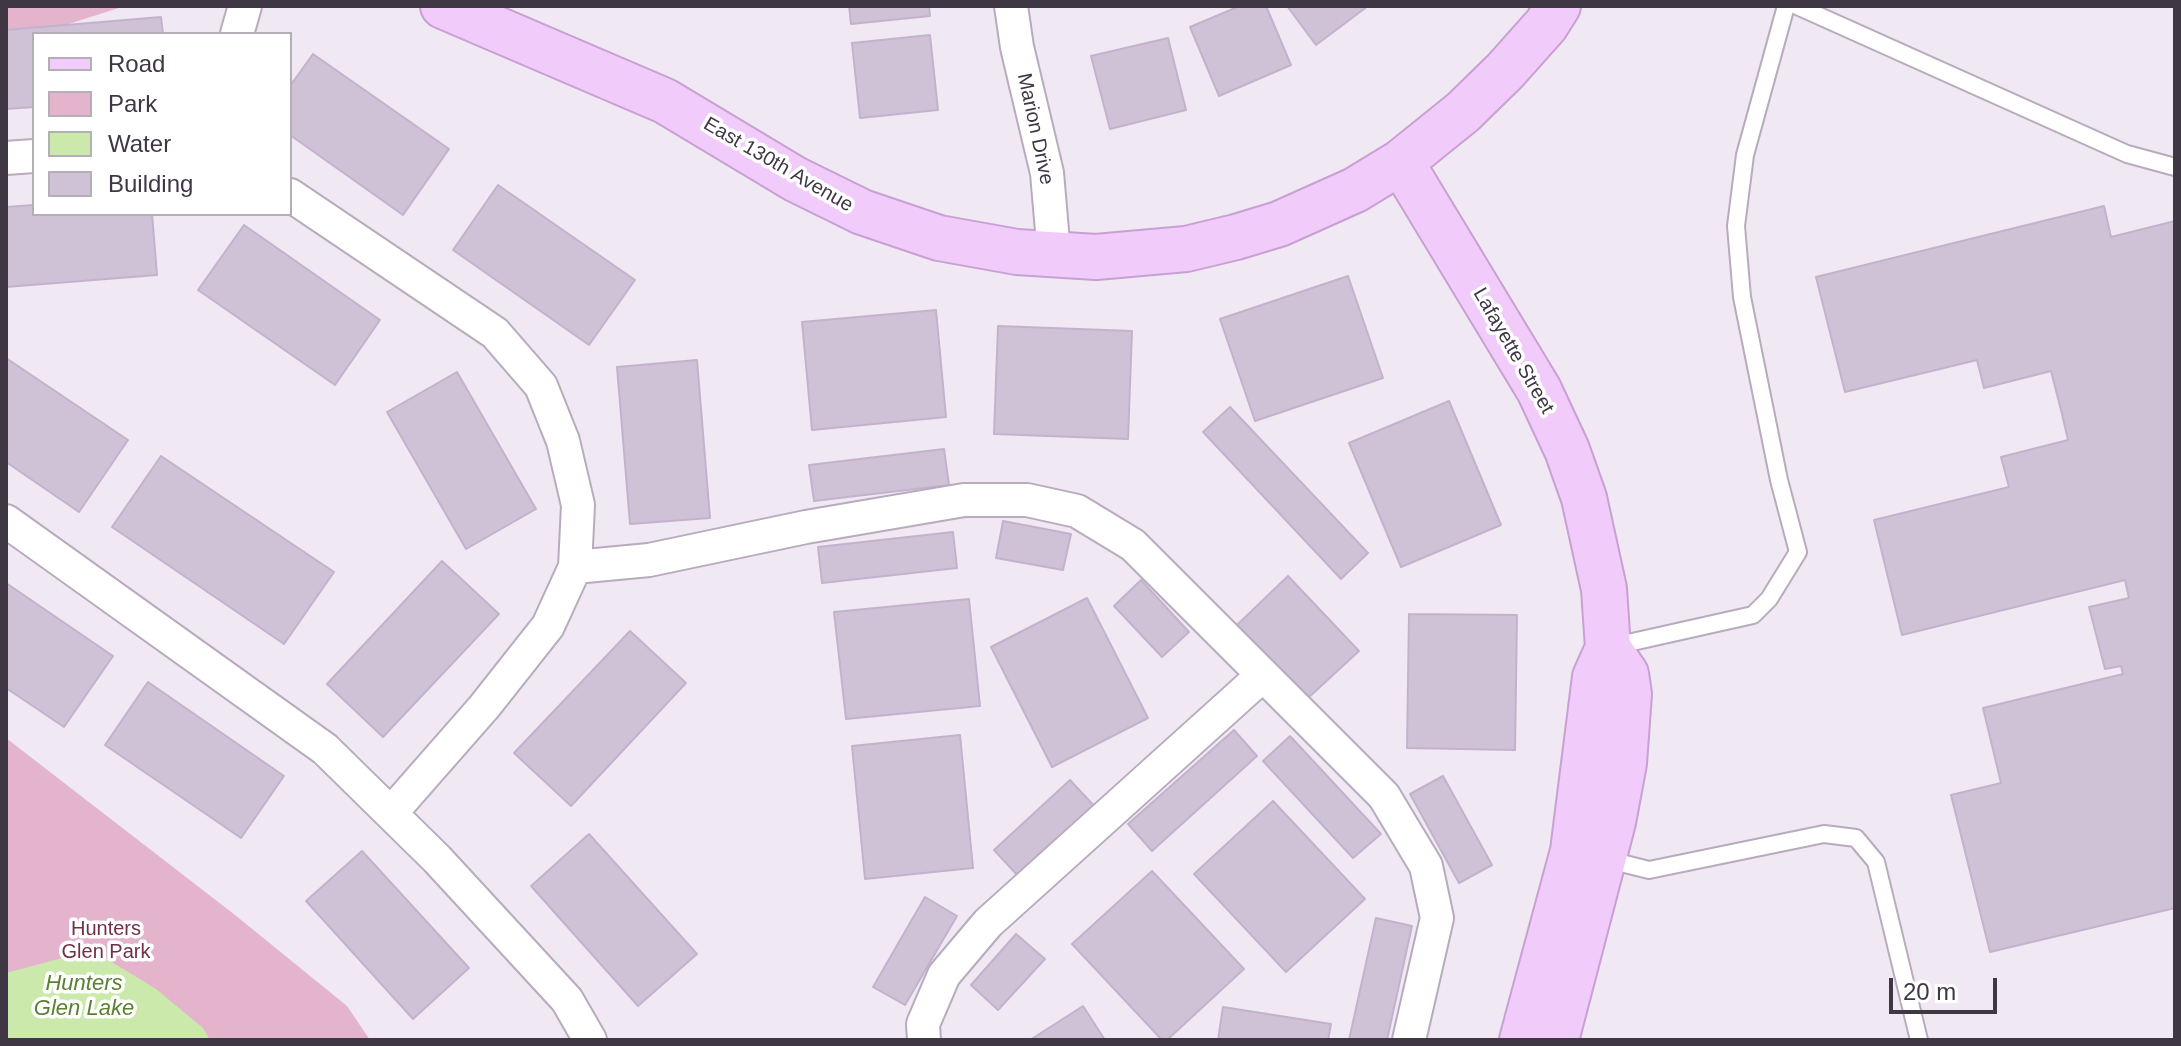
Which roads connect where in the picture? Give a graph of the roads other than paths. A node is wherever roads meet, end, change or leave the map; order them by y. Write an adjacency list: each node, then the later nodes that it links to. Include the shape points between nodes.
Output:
1 (245, 6): 7 (street)
2 (443, 6): 13 (street, East 130th Avenue, via 665,101 795,179 862,212 939,238)
3 (1011, 6): 13 (street, Marion Drive, via 1047,173)
4 (1558, 6): 10 (street, East 130th Avenue, via 1505,71)
5 (1786, 6): 16 (lane, via 1745,155 1736,226 1742,297 1798,552 1753,615)
6 (1797, 6): 11 (lane, via 2127,154)
7 (238, 32)
8 (32, 156): 9 (street)
9 (6, 158)
10 (1401, 162): 13 (street, East 130th Avenue, via 1355,190 1236,237 1144,255); 16 (street, Lafayette Street, via 1539,390 1567,450 1596,546)
11 (2175, 167)
12 (292, 196): 15 (street, via 495,333 541,386 563,441 578,505)
13 (1054, 254)
14 (6, 521): 18 (street, via 325,749)
15 (575, 567): 17 (street, via 649,560 964,500 1027,500 1077,511 1133,545); 18 (street, via 548,626)
16 (1608, 648): 19 (street, Lafayette Street, via 1626,674 1629,694 1624,763); 23 (street, Lafayette Street, via 1595,677 1573,851)
17 (1263, 675): 21 (street, via 988,923 944,975 923,1024); 22 (street, via 1384,796 1426,866 1437,918)
18 (391, 813): 20 (street, via 567,1000)
19 (1603, 859): 24 (street, Lafayette Street); 25 (lane, via 1649,870 1824,834 1856,838 1876,862)
20 (590, 1040)
21 (924, 1040)
22 (1409, 1040)
23 (1522, 1040)
24 (1556, 1040)
25 (1919, 1040)

